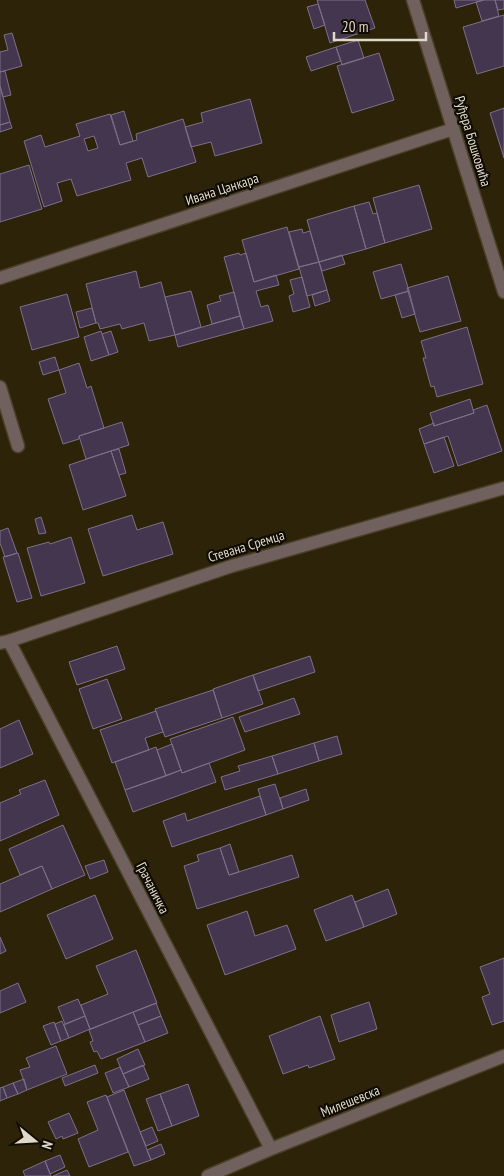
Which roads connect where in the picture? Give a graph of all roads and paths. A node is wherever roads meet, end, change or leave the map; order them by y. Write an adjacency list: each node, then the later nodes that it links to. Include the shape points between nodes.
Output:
1 (413, 0): 2 (street, Руђера Бошковића)
2 (453, 129): 3 (street, Ивана Цанкара); 4 (street, Руђера Бошковића)
3 (0, 278)
4 (504, 292)
5 (0, 387): 6 (street)
6 (18, 446)
7 (504, 488): 8 (street, Стевана Сремца, via 232,566)
8 (4, 642): 10 (street, Грачаничка)
9 (504, 1056): 10 (street, Милешевска)
10 (271, 1149): 11 (street, Милешевска)
11 (208, 1176)

